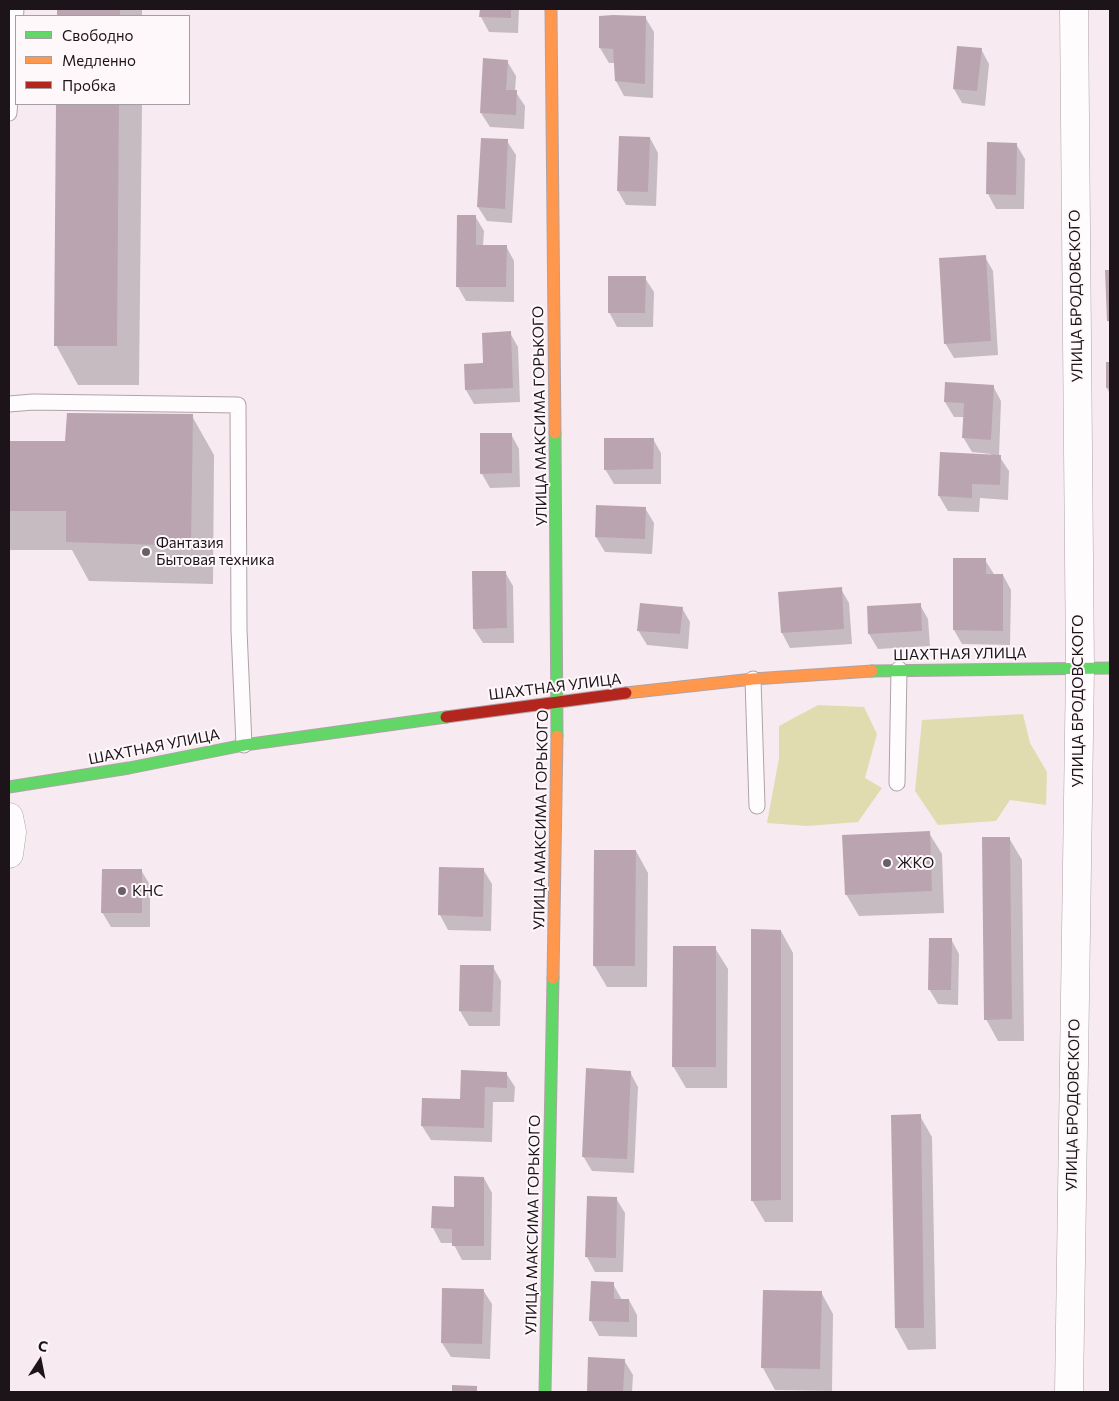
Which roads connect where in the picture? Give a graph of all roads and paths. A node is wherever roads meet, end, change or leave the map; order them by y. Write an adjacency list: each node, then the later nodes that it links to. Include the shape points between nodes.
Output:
1 (552, 9): 10 (street, УЛИЦА МАКСИМА ГОРЬКОГО)
2 (1074, 9): 6 (street, УЛИЦА БРОДОВСКОГО)
3 (15, 24): 4 (lane)
4 (9, 113)
5 (9, 404): 11 (lane, via 238,405 239,630)
6 (1080, 668): 7 (street, ШАХТНАЯ УЛИЦА); 8 (street, ШАХТНАЯ УЛИЦА); 18 (street, УЛИЦА БРОДОВСКОГО)
7 (1110, 668)
8 (899, 669): 9 (street, ШАХТНАЯ УЛИЦА); 12 (lane)
9 (753, 679): 10 (street, ШАХТНАЯ УЛИЦА); 14 (lane)
10 (558, 701): 11 (street, ШАХТНАЯ УЛИЦА); 17 (street, УЛИЦА МАКСИМА ГОРЬКОГО)
11 (244, 745): 13 (street, ШАХТНАЯ УЛИЦА)
12 (897, 783)
13 (9, 787)
14 (757, 806)
15 (9, 817): 16 (street, via 12,832)
16 (9, 854)
17 (545, 1392)
18 (1069, 1392)

